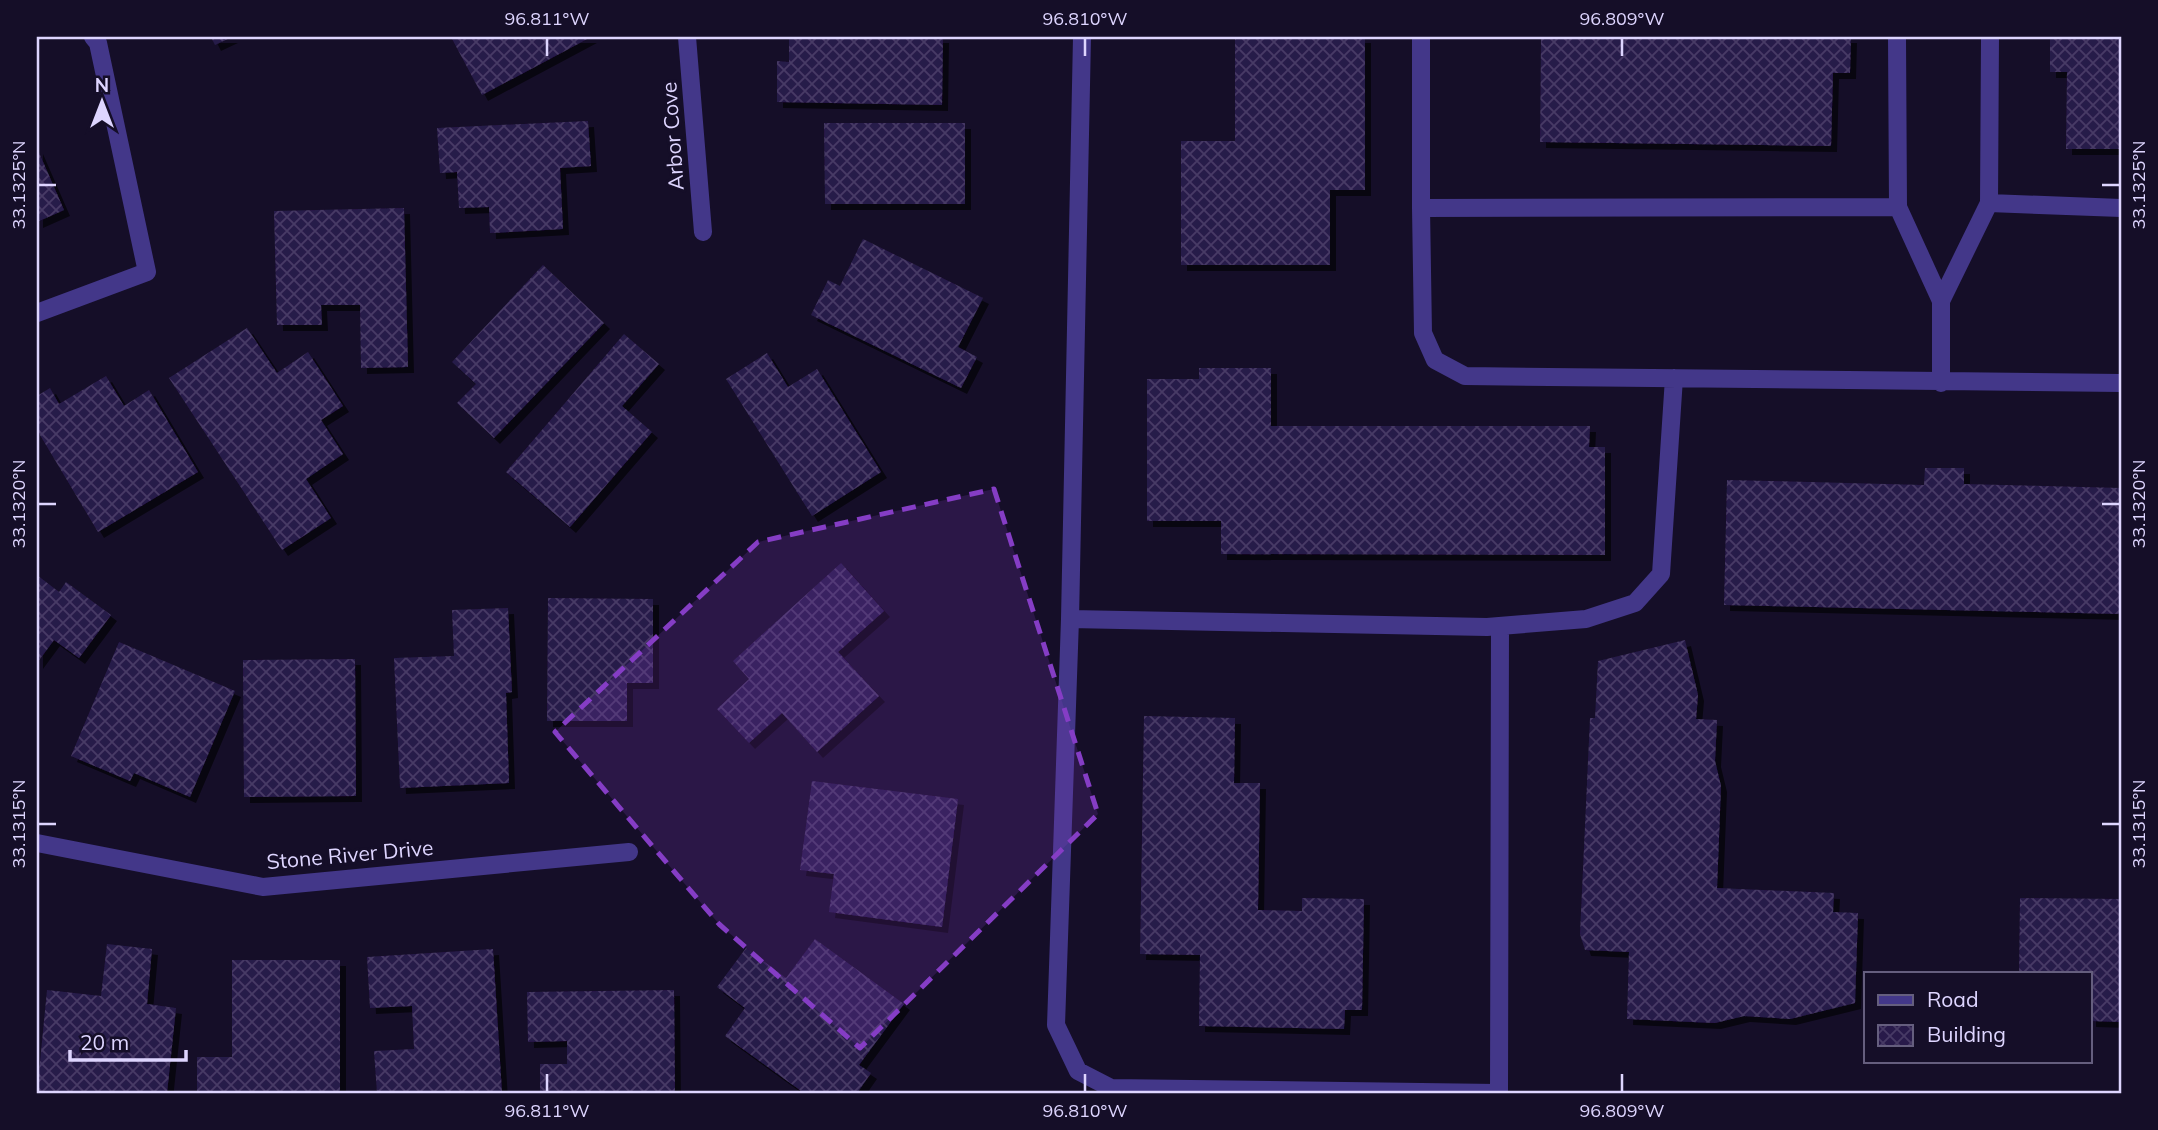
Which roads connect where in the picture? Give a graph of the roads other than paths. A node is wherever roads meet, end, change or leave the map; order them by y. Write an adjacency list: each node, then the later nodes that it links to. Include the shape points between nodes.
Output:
1 (93, 37): 13 (street, via 98,43 147,272)
2 (687, 37): 11 (street, Arbor Cove)
3 (1082, 37): 17 (street)
4 (1421, 37): 9 (street)
5 (1897, 37): 8 (street)
6 (1990, 37): 7 (street)
7 (1989, 203): 10 (street); 12 (street)
8 (1898, 207): 9 (street); 12 (street)
9 (1421, 208): 14 (street, via 1423,333 1435,360 1465,376)
10 (2121, 208)
11 (703, 232)
12 (1941, 301): 15 (street)
13 (37, 313)
14 (1674, 378): 15 (street); 18 (street, via 1661,574 1635,603 1611,611 1586,618)
15 (1941, 383): 16 (street)
16 (2121, 383)
17 (1070, 618): 18 (street); 21 (street, via 1056,1025 1078,1071 1111,1088)
18 (1500, 626): 21 (street)
19 (37, 844): 20 (street, Stone River Drive, via 263,887)
20 (629, 852)
21 (1498, 1093)

